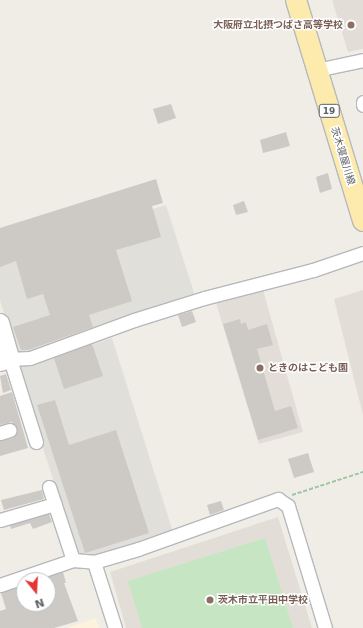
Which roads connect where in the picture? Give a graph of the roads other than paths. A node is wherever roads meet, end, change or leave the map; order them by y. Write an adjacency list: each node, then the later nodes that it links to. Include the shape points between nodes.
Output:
1 (296, 0): 3 (main road, 茨木寝屋川線 / 19)
2 (363, 60): 3 (street)
3 (316, 70): 4 (main road, 茨木寝屋川線 / 19)
4 (363, 221)
5 (363, 253): 7 (street, via 313,270 204,298 134,320 37,356)
6 (0, 324): 7 (street)
7 (5, 360): 8 (street)
8 (36, 442)
9 (49, 487): 10 (street)
10 (55, 504): 11 (street); 12 (street)
11 (0, 520)
12 (73, 560): 13 (street); 14 (street)
13 (94, 562): 15 (street); 16 (street, via 278,500 288,506)
14 (0, 585)
15 (115, 628)
16 (325, 628)

